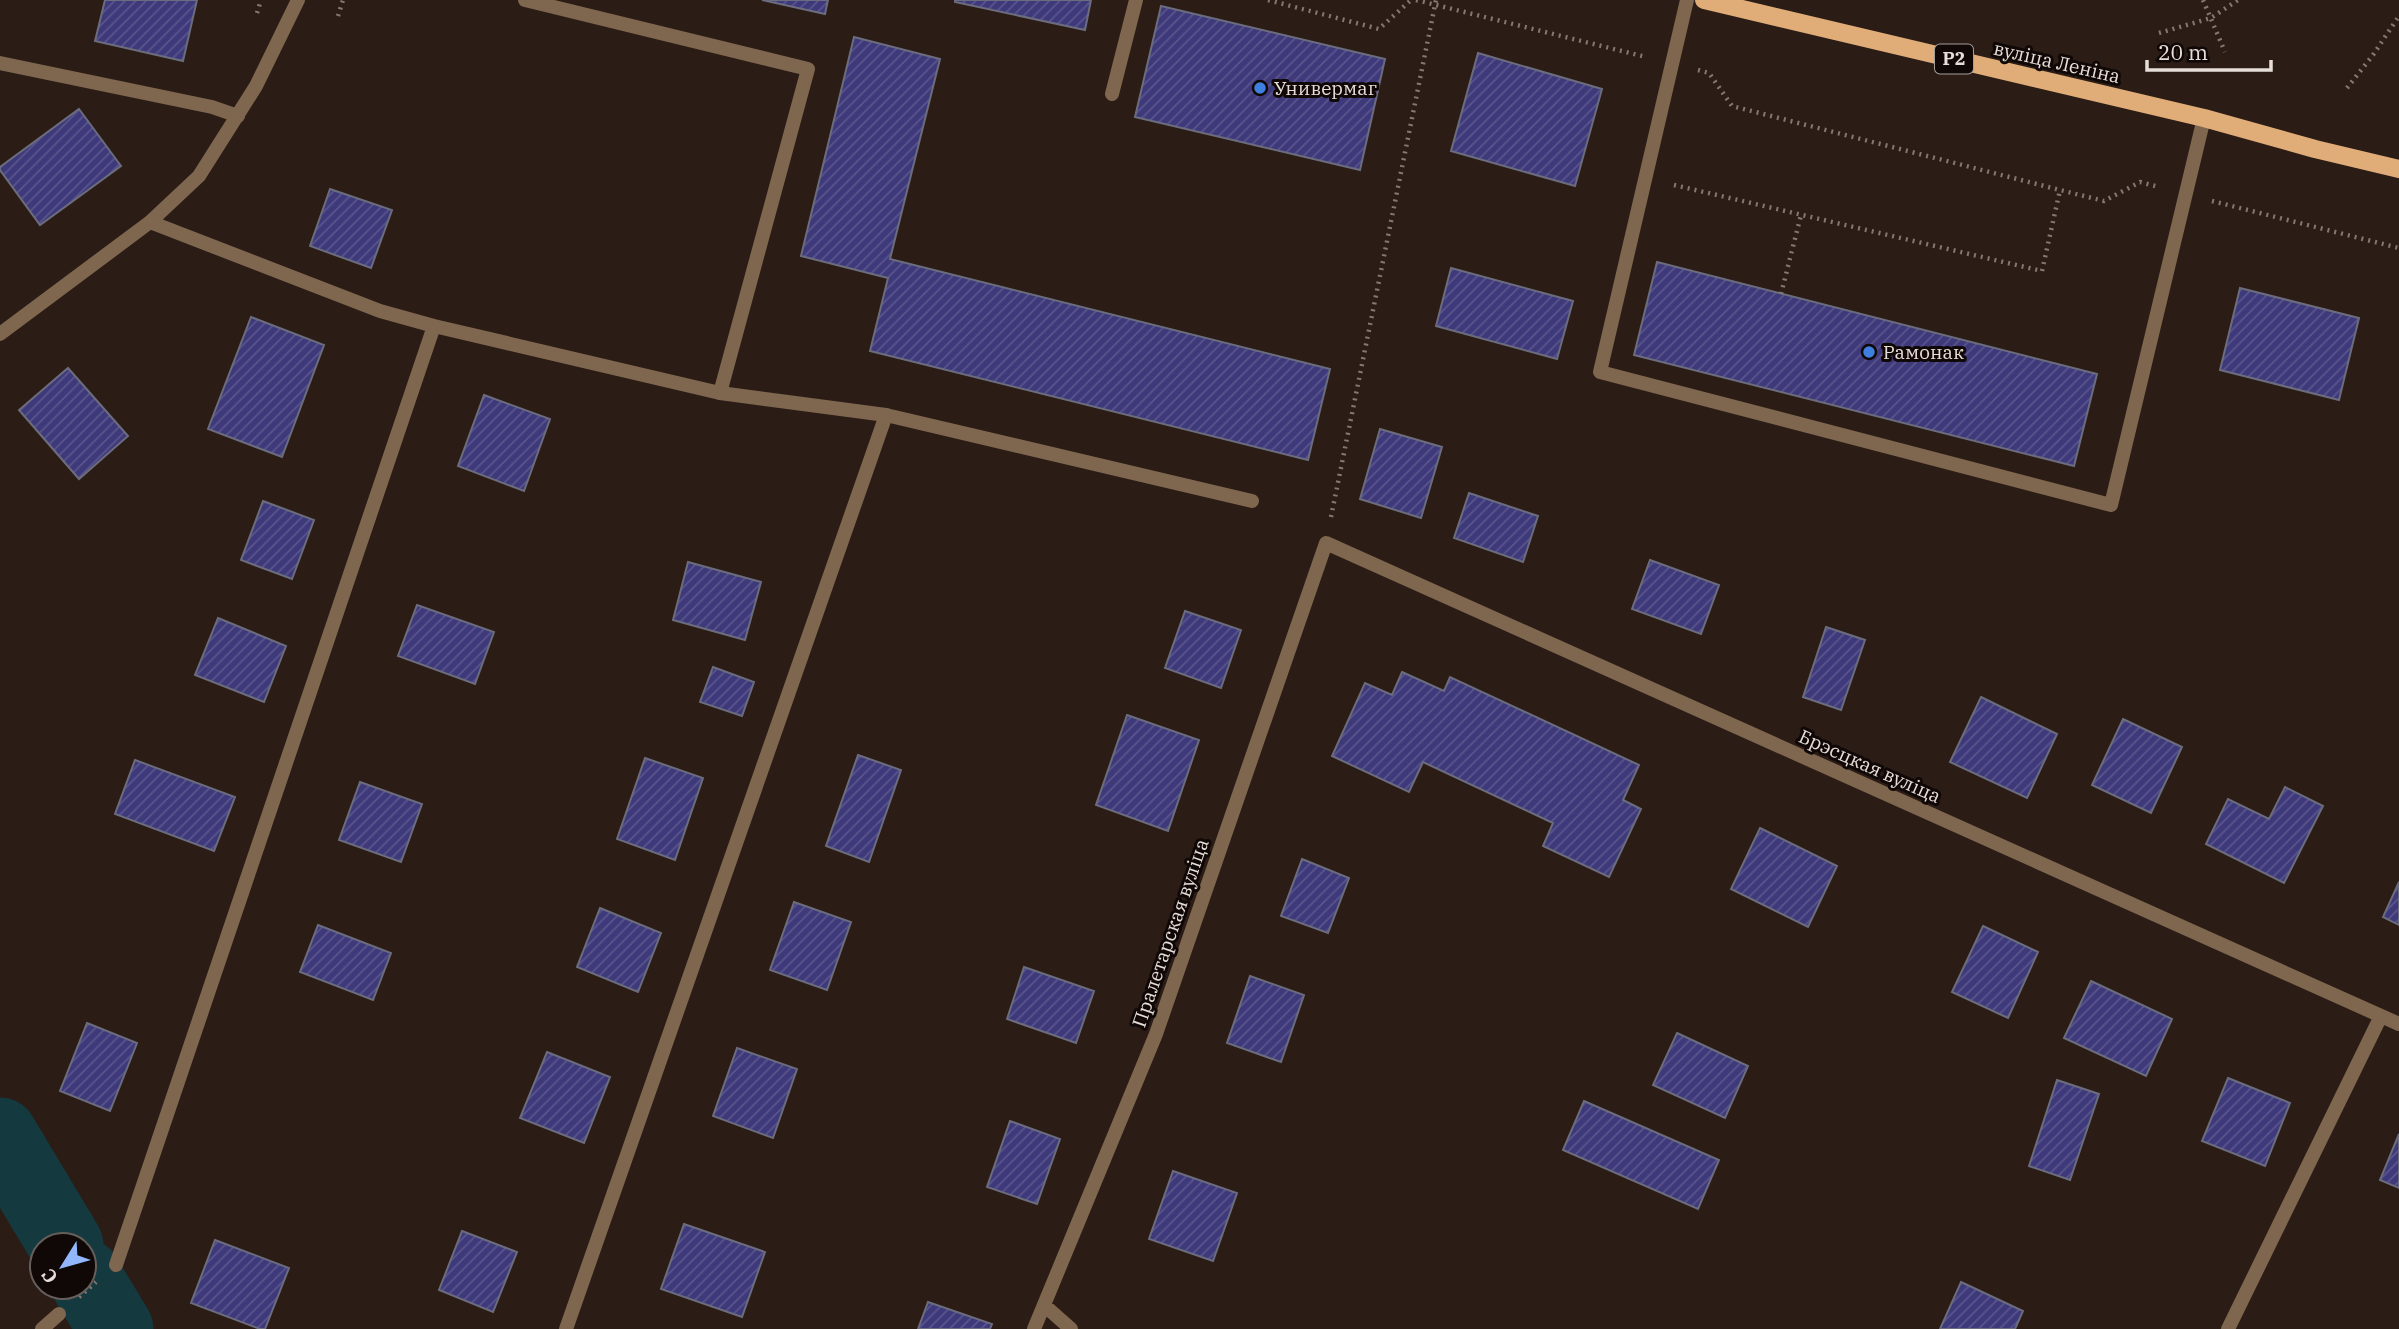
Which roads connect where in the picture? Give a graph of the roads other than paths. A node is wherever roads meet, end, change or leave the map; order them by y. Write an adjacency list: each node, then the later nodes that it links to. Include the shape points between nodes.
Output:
1 (298, 0): 8 (street)
2 (525, 0): 14 (street, via 808,69)
3 (1136, 0): 7 (street)
4 (1687, 0): 9 (street, via 1600,372 2111,506)
5 (1704, 0): 9 (main road, вуліца Леніна / Р2)
6 (0, 63): 8 (street)
7 (1112, 94)
8 (238, 116): 11 (street, via 199,176)
9 (2204, 118): 10 (main road, вуліца Леніна / Р2)
10 (2399, 169)
11 (150, 222): 12 (street, via 380,311); 13 (street)
12 (435, 326): 14 (street); 20 (street)
13 (0, 334)
14 (720, 393): 15 (street)
15 (886, 415): 16 (street); 24 (street)
16 (1252, 501)
17 (1326, 542): 18 (street, Брэсцкая вуліца); 21 (street, Пралетарская вуліца, via 1156,1034)
18 (2381, 1016): 19 (street, Брэсцкая вуліца); 27 (street)
19 (2399, 1024)
20 (116, 1265)
21 (1044, 1305): 25 (street, Пралетарская вуліца); 26 (street)
22 (59, 1314): 23 (street)
23 (42, 1329)
24 (566, 1329)
25 (1034, 1329)
26 (1071, 1329)
27 (2228, 1329)

